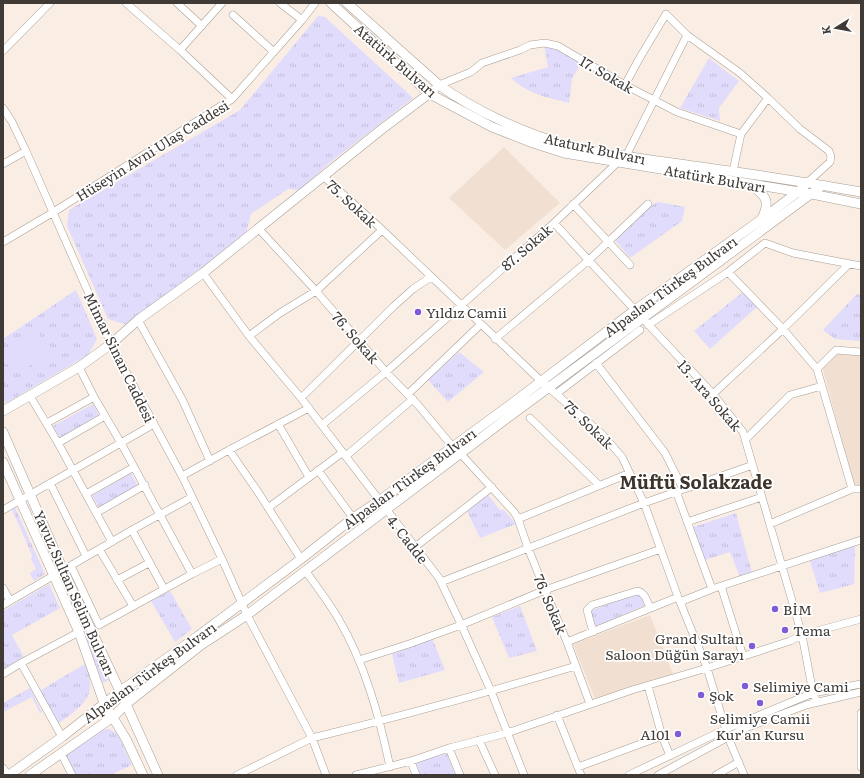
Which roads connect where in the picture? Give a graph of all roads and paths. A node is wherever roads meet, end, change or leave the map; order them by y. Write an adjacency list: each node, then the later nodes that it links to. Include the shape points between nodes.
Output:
1 (50, 3): 14 (street)
2 (126, 3): 13 (street)
3 (177, 3): 11 (street)
4 (222, 3): 11 (street)
5 (280, 3): 10 (street)
6 (316, 3): 10 (street, Hüseyin Avni Ulaş Caddesi)
7 (331, 3): 18 (main road, Atatürk Bulvarı)
8 (347, 3): 16 (main road, Ataturk Bulvarı)
9 (233, 15): 15 (street)
10 (302, 20): 15 (street, Hüseyin Avni Ulaş Caddesi)
11 (202, 26): 13 (street)
12 (687, 35): 17 (street, via 666,14); 19 (street, via 740,73); 21 (street, 87. Sokak)
13 (180, 50): 20 (street)
14 (3, 51)
15 (274, 52): 20 (street, Hüseyin Avni Ulaş Caddesi)
16 (439, 84): 17 (street, 17. Sokak, via 471,72 482,63 530,45 545,43 558,46); 18 (main road); 25 (main road, Ataturk Bulvarı, via 495,118 535,134)
17 (625, 85): 21 (street, 17. Sokak)
18 (430, 94): 25 (main road, Atatürk Bulvarı, via 492,127 533,143 564,153); 28 (main road)
19 (768, 98): 23 (street); 29 (street, via 800,129 829,152 830,162)
20 (232, 99): 38 (street, Hüseyin Avni Ulaş Caddesi)
21 (653, 100): 23 (street, 17. Sokak, via 678,112); 25 (street, 87. Sokak)
22 (3, 108): 24 (street, Mimar Sinan Caddesi)
23 (741, 134): 27 (street)
24 (26, 151): 26 (street); 38 (street, Mimar Sinan Caddesi)
25 (622, 159): 27 (main road, Ataturk Bulvarı); 30 (main road, Atatürk Bulvarı); 35 (street, 87. Sokak)
26 (3, 164)
27 (733, 171): 29 (main road, Ataturk Bulvarı)
28 (323, 176): 41 (main road); 42 (street, 75. Sokak)
29 (808, 182): 31 (main road, Ataturk Bulvarı); 32 (main road, Alpaslan Türkeş Bulvarı)
30 (750, 184): 32 (main road, Atatürk Bulvarı); 39 (main road, via 766,199 766,212)
31 (824, 185): 33 (main road, Ataturk Bulvarı); 34 (main road)
32 (798, 192): 34 (main road, Atatürk Bulvarı); 39 (main road, Alpaslan Türkeş Bulvarı)
33 (861, 192)
34 (812, 194): 37 (main road, Atatürk Bulvarı); 56 (main road)
35 (574, 204): 40 (street, 87. Sokak); 44 (street)
36 (648, 204): 44 (street)
37 (861, 204)
38 (52, 213): 43 (street, Hüseyin Avni Ulaş Caddesi); 63 (street, Mimar Sinan Caddesi)
39 (762, 219): 54 (main road, Alpaslan Türkeş Bulvarı)
40 (554, 223): 45 (street, 13. Ara Sokak); 53 (street, 87. Sokak)
41 (258, 228): 50 (main road); 52 (street, 76. Sokak)
42 (382, 230): 51 (street, 75. Sokak); 52 (street)
43 (3, 242)
44 (609, 242): 45 (street); 47 (street)
45 (590, 260): 54 (street, 13. Ara Sokak); 61 (street)
46 (849, 264): 48 (street); 49 (street, via 793,253 765,244); 58 (street)
47 (630, 265)
48 (861, 266)
49 (728, 272): 56 (street); 58 (street)
50 (203, 273): 55 (main road); 60 (street, 4. Cadde)
51 (431, 277): 53 (street, 75. Sokak); 62 (street, via 398,301)
52 (316, 291): 60 (street); 62 (street, 76. Sokak)
53 (460, 305): 57 (street, 75. Sokak); 68 (street, 87. Sokak)
54 (635, 310): 56 (street, 13. Ara Sokak); 69 (main road, Alpaslan Türkeş Bulvarı)
55 (138, 320): 63 (main road); 93 (street, via 182,399)
56 (645, 322): 71 (main road); 72 (street, 13. Ara Sokak)
57 (480, 324): 61 (street, 75. Sokak); 74 (street)
58 (783, 329): 67 (street); 72 (street)
59 (640, 330): 65 (street)
60 (249, 336): 76 (street, 4. Cadde)
61 (495, 339): 69 (street, 75. Sokak)
62 (359, 341): 68 (street, 76. Sokak); 76 (street)
63 (111, 344): 66 (main road); 82 (street, Mimar Sinan Caddesi)
64 (861, 352): 67 (street, via 836,350)
65 (596, 363): 71 (street); 107 (street, via 665,453)
66 (79, 367): 73 (main road); 75 (street)
67 (817, 369): 70 (street)
68 (386, 372): 74 (street, 76. Sokak); 84 (street, 87. Sokak)
69 (541, 381): 71 (street, 75. Sokak); 89 (main road, Alpaslan Türkeş Bulvarı)
70 (822, 386): 86 (street, via 790,395); 106 (street)
71 (553, 391): 92 (main road); 99 (street, 75. Sokak, via 603,435 622,457)
72 (713, 394): 86 (street, 13. Ara Sokak, via 743,432)
73 (30, 396): 78 (main road); 81 (street)
74 (410, 396): 89 (street, 76. Sokak); 91 (street)
75 (94, 397): 79 (street); 81 (street)
76 (301, 398): 77 (street, 4. Cadde)
77 (309, 408): 83 (street); 84 (street, 4. Cadde)
78 (3, 411)
79 (105, 416): 87 (street); 88 (street)
80 (530, 418): 103 (street)
81 (47, 423): 87 (street)
82 (154, 424): 88 (street); 100 (street, Mimar Sinan Caddesi)
83 (278, 424): 90 (street); 101 (street)
84 (322, 425): 91 (street, 4. Cadde)
85 (3, 432): 110 (main road, Yavuz Sultan Selim Bulvarı)
86 (745, 440): 95 (street, 13. Ara Sokak)
87 (58, 443): 97 (street)
88 (121, 443): 96 (street); 97 (street)
89 (452, 446): 114 (main road, Alpaslan Türkeş Bulvarı)
90 (229, 450): 93 (street); 116 (street)
91 (344, 454): 98 (street); 114 (street, 4. Cadde)
92 (460, 454): 105 (street, 76. Sokak); 117 (main road)
93 (210, 461): 100 (street)
94 (3, 462): 113 (main road, Yavuz Sultan Selim Bulvarı)
95 (753, 465): 107 (street); 112 (street, 13. Ara Sokak)
96 (134, 467): 104 (street); 109 (street)
97 (72, 470): 102 (street); 109 (street)
98 (318, 470): 101 (street); 121 (street)
99 (630, 473): 103 (street); 115 (street, 75. Sokak)
100 (182, 476): 111 (street, Mimar Sinan Caddesi)
101 (309, 477): 116 (street)
102 (50, 483): 110 (street); 132 (street)
103 (599, 485): 122 (street)
104 (145, 486): 119 (street); 120 (street)
105 (492, 487): 122 (street, 76. Sokak); 128 (street)
106 (852, 489): 108 (street); 124 (street)
107 (680, 490): 115 (street); 123 (street)
108 (861, 490)
109 (86, 494): 119 (street)
110 (31, 495): 113 (street); 137 (main road, Yavuz Sultan Selim Bulvarı)
111 (192, 497): 120 (street); 133 (street, Mimar Sinan Caddesi)
112 (762, 497): 123 (street); 124 (street, 13. Ara Sokak)
113 (20, 500): 118 (street); 140 (main road, Yavuz Sultan Selim Bulvarı)
114 (379, 501): 117 (street, 4. Cadde); 121 (main road, Alpaslan Türkeş Bulvarı)
115 (644, 503): 129 (street); 131 (street, 75. Sokak)
116 (268, 508): 134 (street)
117 (385, 509): 128 (street, 4. Cadde); 138 (main road)
118 (3, 510)
119 (96, 513): 127 (street)
120 (161, 514): 125 (street); 139 (street)
121 (353, 518): 134 (main road, Alpaslan Türkeş Bulvarı)
122 (518, 519): 129 (street, 76. Sokak)
123 (687, 522): 145 (street)
124 (770, 524): 136 (street, 13. Ara Sokak)
125 (132, 530): 127 (street); 135 (street)
126 (861, 540): 136 (street)
127 (112, 542): 130 (street)
128 (415, 547): 142 (street, 4. Cadde)
129 (528, 548): 142 (street); 147 (street, 76. Sokak)
130 (99, 549): 132 (street); 141 (street)
131 (661, 549): 147 (street); 148 (street, 75. Sokak)
132 (86, 556): 137 (street)
133 (222, 559): 139 (street); 150 (street, Mimar Sinan Caddesi)
134 (301, 559): 150 (main road, Alpaslan Türkeş Bulvarı)
135 (149, 563): 141 (street); 146 (street)
136 (782, 566): 143 (street); 159 (street, 13. Ara Sokak)
137 (67, 568): 140 (street); 152 (street, via 99,624); 170 (main road, Yavuz Sultan Selim Bulvarı)
138 (305, 570): 154 (main road); 162 (street, via 338,618)
139 (192, 574): 146 (street)
140 (53, 576): 149 (street); 157 (main road, Yavuz Sultan Selim Bulvarı)
141 (117, 580): 152 (street)
142 (441, 582): 156 (street, 4. Cadde)
143 (721, 586): 145 (street); 161 (street)
144 (3, 588): 149 (street)
145 (712, 589): 148 (street)
146 (164, 590): 152 (street)
147 (545, 590): 156 (street); 160 (street, 76. Sokak)
148 (679, 599): 153 (street); 165 (street, 75. Sokak)
149 (10, 601): 151 (street)
150 (243, 603): 154 (street, Mimar Sinan Caddesi); 170 (main road, Alpaslan Türkeş Bulvarı)
151 (3, 605)
152 (133, 606)
153 (650, 608): 158 (street); 158 (street, via 641,591 592,605 587,614)
154 (247, 615): 175 (main road, via 201,645); 186 (street, Mimar Sinan Caddesi)
155 (861, 619): 159 (street)
156 (461, 625): 162 (street); 169 (street, 4. Cadde)
157 (79, 632): 163 (street); 174 (main road, Yavuz Sultan Selim Bulvarı)
158 (593, 632): 160 (street)
159 (802, 635): 161 (street); 172 (street, 13. Ara Sokak)
160 (567, 642): 164 (street, 76. Sokak)
161 (742, 656): 165 (street)
162 (359, 660): 180 (street)
163 (21, 663): 166 (street); 184 (street)
164 (576, 666): 169 (street); 176 (street, 76. Sokak)
165 (707, 668): 168 (street); 181 (street, 75. Sokak)
166 (3, 674)
167 (861, 684): 172 (street)
168 (648, 686): 176 (street); 183 (street)
169 (491, 691): 180 (street); 182 (street, 4. Cadde)
170 (119, 692): 174 (main road, Alpaslan Türkeş Bulvarı); 175 (main road, Yavuz Sultan Selim Bulvarı)
171 (861, 692): 173 (street)
172 (813, 693): 173 (street, 13. Ara Sokak); 181 (street)
173 (817, 702): 185 (street)
174 (104, 703): 179 (main road, Yavuz Sultan Selim Bulvarı); 184 (main road, Alpaslan Türkeş Bulvarı)
175 (126, 704): 179 (main road); 201 (main road, Yavuz Sultan Selim Bulvarı)
176 (590, 704): 178 (street)
177 (861, 713): 195 (street)
178 (556, 715): 182 (street); 194 (street)
179 (113, 717): 197 (main road, Yavuz Sultan Selim Bulvarı, via 126,739); 199 (main road)
180 (380, 721): 186 (street); 193 (street)
181 (726, 729): 185 (street, 75. Sokak); 189 (street)
182 (507, 733): 187 (street); 208 (street, 4. Cadde)
183 (662, 736): 189 (street); 194 (street)
184 (62, 737): 198 (main road, Alpaslan Türkeş Bulvarı)
185 (728, 737): 192 (street, 75. Sokak); 211 (street)
186 (312, 738): 202 (street); 203 (street, Mimar Sinan Caddesi)
187 (479, 740): 188 (street); 207 (street)
188 (449, 748): 191 (street); 206 (street)
189 (670, 756): 210 (street)
190 (64, 759): 200 (street)
191 (412, 761): 193 (street); 205 (street)
192 (738, 762): 212 (street); 213 (street, 75. Sokak)
193 (390, 766): 204 (street)
194 (578, 766): 209 (street)
195 (861, 767)
196 (3, 768): 198 (street)
197 (140, 774)
198 (9, 775)
199 (30, 775)
200 (72, 775)
201 (158, 775)
202 (237, 775)
203 (326, 775)
204 (356, 775)
205 (416, 775)
206 (460, 775)
207 (495, 775)
208 (524, 775)
209 (581, 775)
210 (630, 775)
211 (658, 775)
212 (716, 775)
213 (744, 775)

